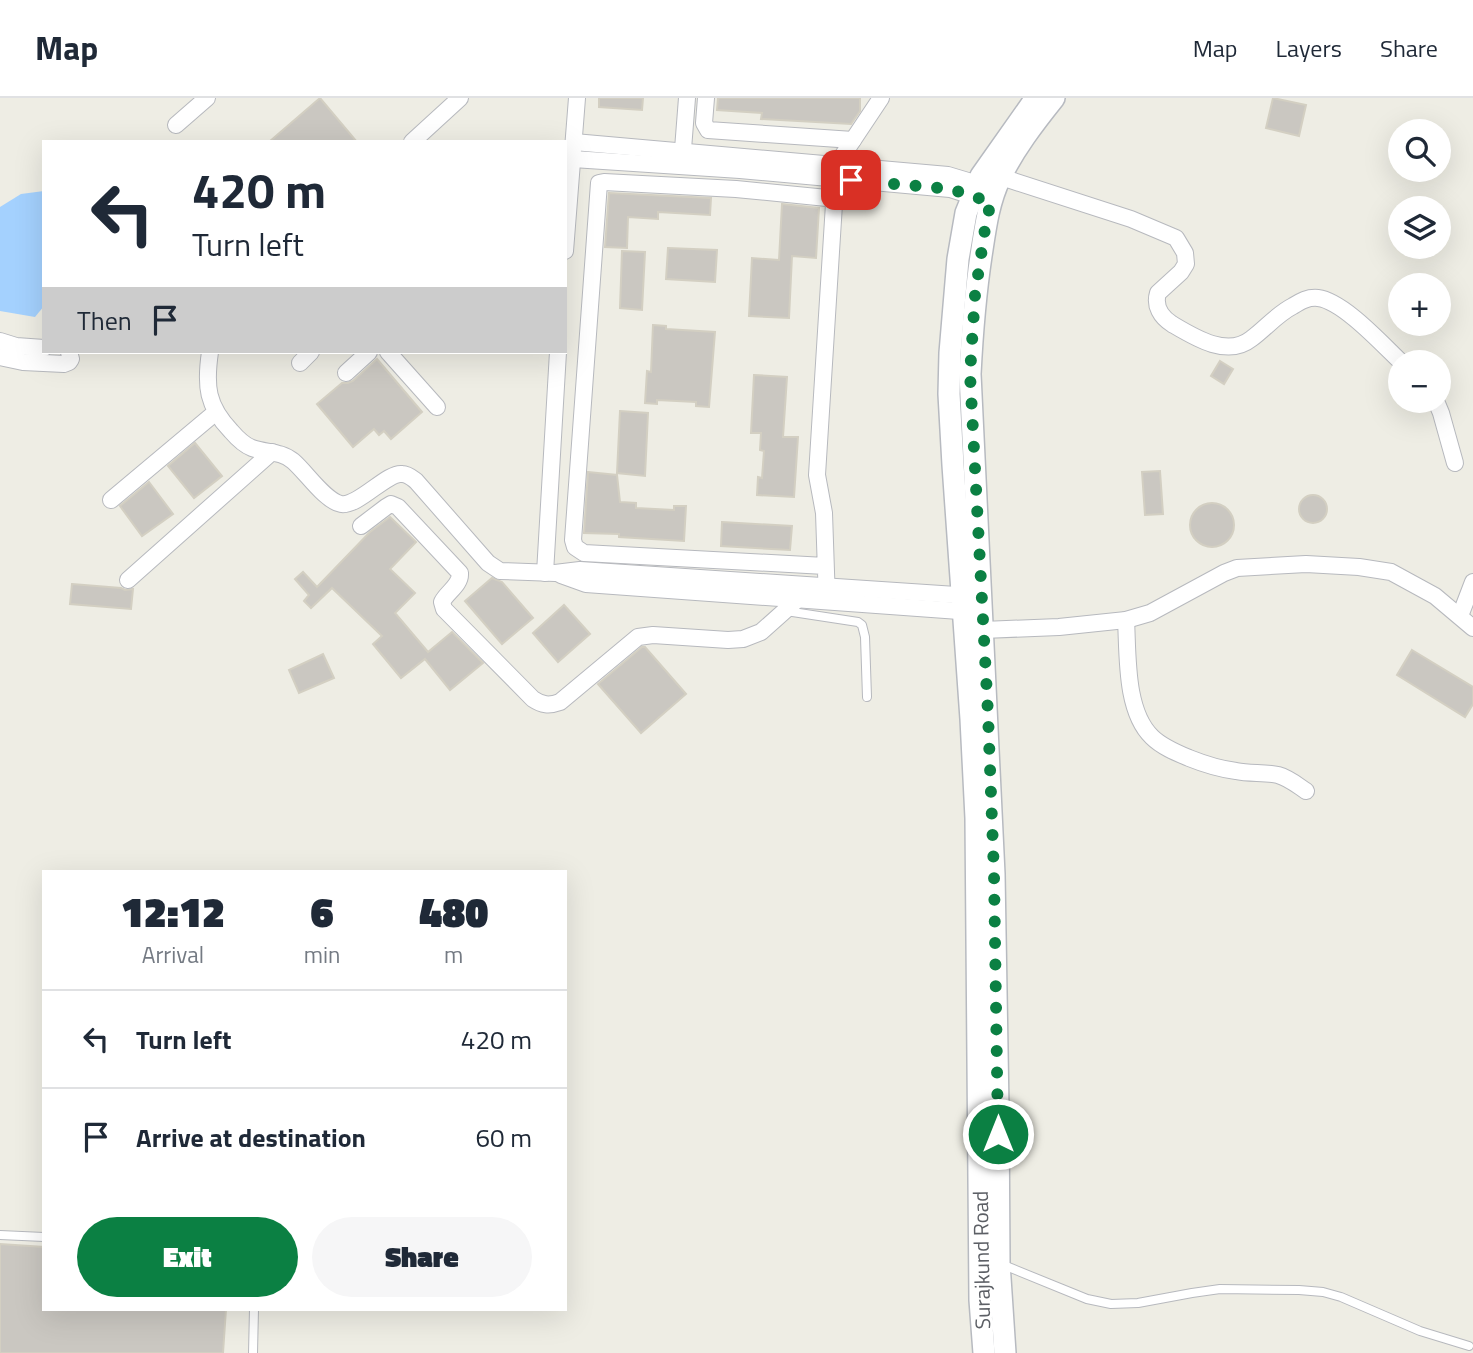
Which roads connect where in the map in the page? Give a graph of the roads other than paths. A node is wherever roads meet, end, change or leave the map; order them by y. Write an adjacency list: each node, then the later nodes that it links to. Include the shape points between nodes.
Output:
1 (207, 98): 9 (street)
2 (460, 98): 11 (street)
3 (577, 98): 13 (street)
4 (687, 98): 16 (street)
5 (706, 98): 10 (street, via 704,123 708,130)
6 (881, 98): 12 (street)
7 (1036, 98): 20 (main road, Surajkund Road)
8 (1054, 98): 20 (main road, Surajkund Road)
9 (176, 125)
10 (721, 132): 12 (street); 14 (street)
11 (414, 140)
12 (853, 140): 18 (street)
13 (574, 142): 15 (street); 16 (street)
14 (719, 155): 16 (street); 18 (street)
15 (573, 159): 16 (street); 21 (street)
16 (682, 159): 17 (street)
17 (740, 170): 18 (street); 19 (street)
18 (832, 172): 20 (street)
19 (736, 189): 39 (street, via 827,198 835,207 817,475 824,513); 39 (street, via 598,184 573,540 584,553)
20 (987, 190): 24 (street, via 1131,219 1176,238 1186,264 1158,293 1156,303 1167,321 1213,344 1240,346 1286,309 1307,298 1320,298 1335,303); 45 (main road, Surajkund Road, via 970,374)
21 (567, 228)
22 (0, 341): 23 (street)
23 (42, 348)
24 (1388, 350)
25 (70, 354): 30 (street, via 71,359 64,364)
26 (210, 354): 33 (street, via 210,400)
27 (367, 354): 31 (street)
28 (390, 354): 32 (street)
29 (558, 354): 40 (street)
30 (0, 357)
31 (346, 373)
32 (437, 407)
33 (216, 412): 35 (street, via 243,443); 37 (street)
34 (1441, 413): 36 (street)
35 (272, 452): 40 (street, via 290,458 340,504 351,503 398,474 408,475 492,567); 41 (street)
36 (1455, 463)
37 (111, 500)
38 (361, 526): 46 (street, via 386,506 398,507 460,573 458,583 442,602 444,610 541,704 560,702 638,637 743,639 761,632)
39 (825, 566): 43 (street)
40 (550, 573): 43 (street, via 580,570); 44 (street, via 586,584)
41 (128, 580)
42 (1473, 582): 47 (street)
43 (827, 593): 44 (street); 45 (street)
44 (798, 599): 46 (street)
45 (975, 609): 48 (street, via 1059,627); 54 (main road, Surajkund Road, via 995,887); 58 (main road, Surajkund Road, via 971,719)
46 (785, 611): 50 (lane, via 862,625)
47 (1460, 616): 48 (street, via 1391,572 1306,564 1237,568 1150,613); 49 (street)
48 (1126, 620): 51 (street, via 1132,692 1139,719 1151,736 1201,763 1278,775)
49 (1473, 628)
50 (867, 698)
51 (1306, 792)
52 (0, 1235): 53 (lane)
53 (42, 1237)
54 (999, 1263): 56 (lane, via 1087,1299 1111,1304 1220,1289 1322,1292); 59 (main road, Surajkund Road)
55 (254, 1311): 57 (lane)
56 (1469, 1346)
57 (253, 1353)
58 (984, 1353)
59 (1005, 1353)

